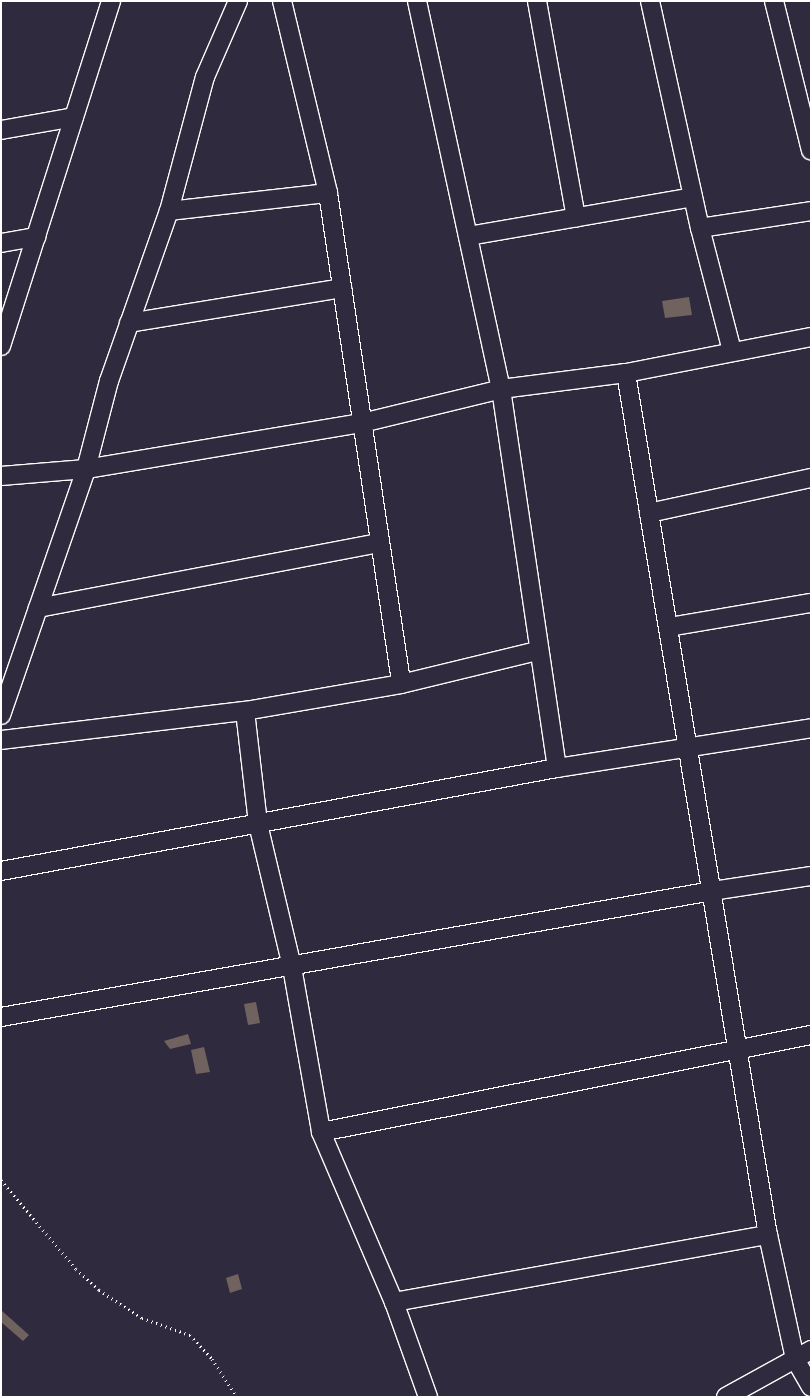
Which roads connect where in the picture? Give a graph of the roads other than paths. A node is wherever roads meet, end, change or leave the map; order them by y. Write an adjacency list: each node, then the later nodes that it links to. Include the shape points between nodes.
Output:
1 (111, 1): 9 (street)
2 (238, 1): 14 (street, via 205,77)
3 (282, 1): 12 (street)
4 (417, 1): 18 (street)
5 (537, 1): 16 (street)
6 (650, 1): 13 (street)
7 (774, 1): 8 (street)
8 (804, 98): 11 (street)
9 (74, 117): 10 (street); 19 (street)
10 (1, 130)
11 (811, 150)
12 (328, 193): 14 (street); 21 (street)
13 (693, 198): 16 (street); 17 (street)
14 (169, 211): 22 (street)
15 (811, 211): 17 (street)
16 (576, 218): 18 (street)
17 (700, 228): 25 (street)
18 (468, 236): 27 (street)
19 (36, 237): 20 (street); 24 (street)
20 (1, 243)
21 (342, 288): 22 (street); 28 (street)
22 (129, 323): 29 (street, via 109,380)
23 (811, 337): 25 (street)
24 (1, 346)
25 (732, 351): 26 (street)
26 (626, 373): 27 (street); 32 (street)
27 (502, 389): 28 (street); 37 (street)
28 (362, 423): 29 (street); 33 (street)
29 (86, 469): 30 (street); 35 (street)
30 (1, 476)
31 (811, 478): 32 (street)
32 (649, 513): 36 (street)
33 (380, 543): 35 (street); 38 (street)
34 (811, 603): 36 (street)
35 (38, 608): 40 (street)
36 (668, 627): 43 (street)
37 (537, 651): 38 (street); 44 (street)
38 (401, 684): 39 (street)
39 (245, 711): 42 (street); 45 (street)
40 (1, 715)
41 (811, 728): 43 (street)
42 (1, 740)
43 (690, 749): 44 (street); 48 (street)
44 (557, 768): 45 (street)
45 (258, 824): 46 (street); 49 (street)
46 (1, 872)
47 (811, 876): 48 (street)
48 (712, 891): 49 (street); 52 (street)
49 (292, 967): 50 (street); 53 (street)
50 (1, 1017)
51 (811, 1034): 52 (street)
52 (737, 1048): 53 (street); 54 (street)
53 (321, 1132): 55 (street)
54 (768, 1235): 55 (street); 57 (street)
55 (394, 1302): 59 (street)
56 (811, 1350): 57 (street)
57 (795, 1359): 58 (street); 60 (street)
58 (811, 1387)
59 (428, 1397)
60 (726, 1397)

